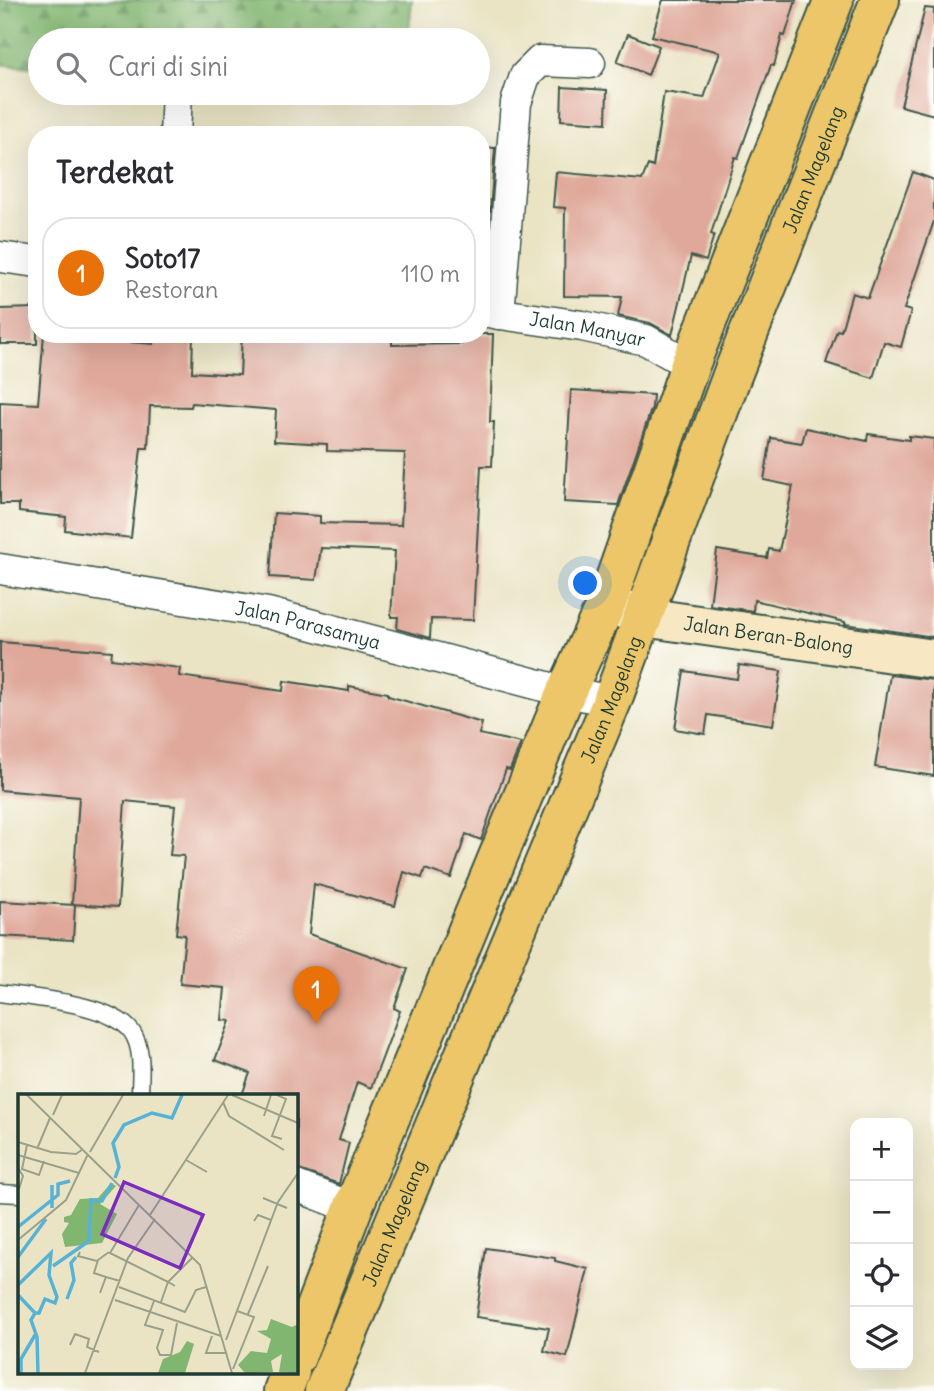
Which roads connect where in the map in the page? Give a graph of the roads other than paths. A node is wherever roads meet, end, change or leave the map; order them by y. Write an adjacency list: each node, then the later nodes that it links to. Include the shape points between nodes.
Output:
1 (834, 0): 9 (highway)
2 (880, 0): 12 (highway, Jalan Magelang, via 731,378)
3 (590, 63): 8 (street, via 540,61 525,76 516,103)
4 (176, 105): 5 (street)
5 (175, 126)
6 (0, 257): 7 (street)
7 (28, 260)
8 (490, 313): 9 (street, Jalan Manyar, via 646,340)
9 (690, 365): 11 (highway)
10 (0, 569): 14 (street, Jalan Parasamya, via 268,613)
11 (607, 602): 12 (main road, Jalan Beran-Balong); 14 (highway)
12 (643, 617): 13 (main road, Jalan Beran-Balong); 15 (highway, Jalan Magelang)
13 (934, 659)
14 (566, 692): 15 (street, Jalan Parasamya); 21 (highway)
15 (612, 701): 25 (highway, Jalan Magelang)
16 (0, 993): 17 (lane, via 83,1005 117,1020 131,1031 139,1049)
17 (140, 1094)
18 (298, 1187): 21 (street)
19 (0, 1192): 20 (lane)
20 (18, 1194)
21 (353, 1208): 22 (highway)
22 (298, 1352)
23 (289, 1374): 24 (highway)
24 (283, 1391)
25 (324, 1391)

